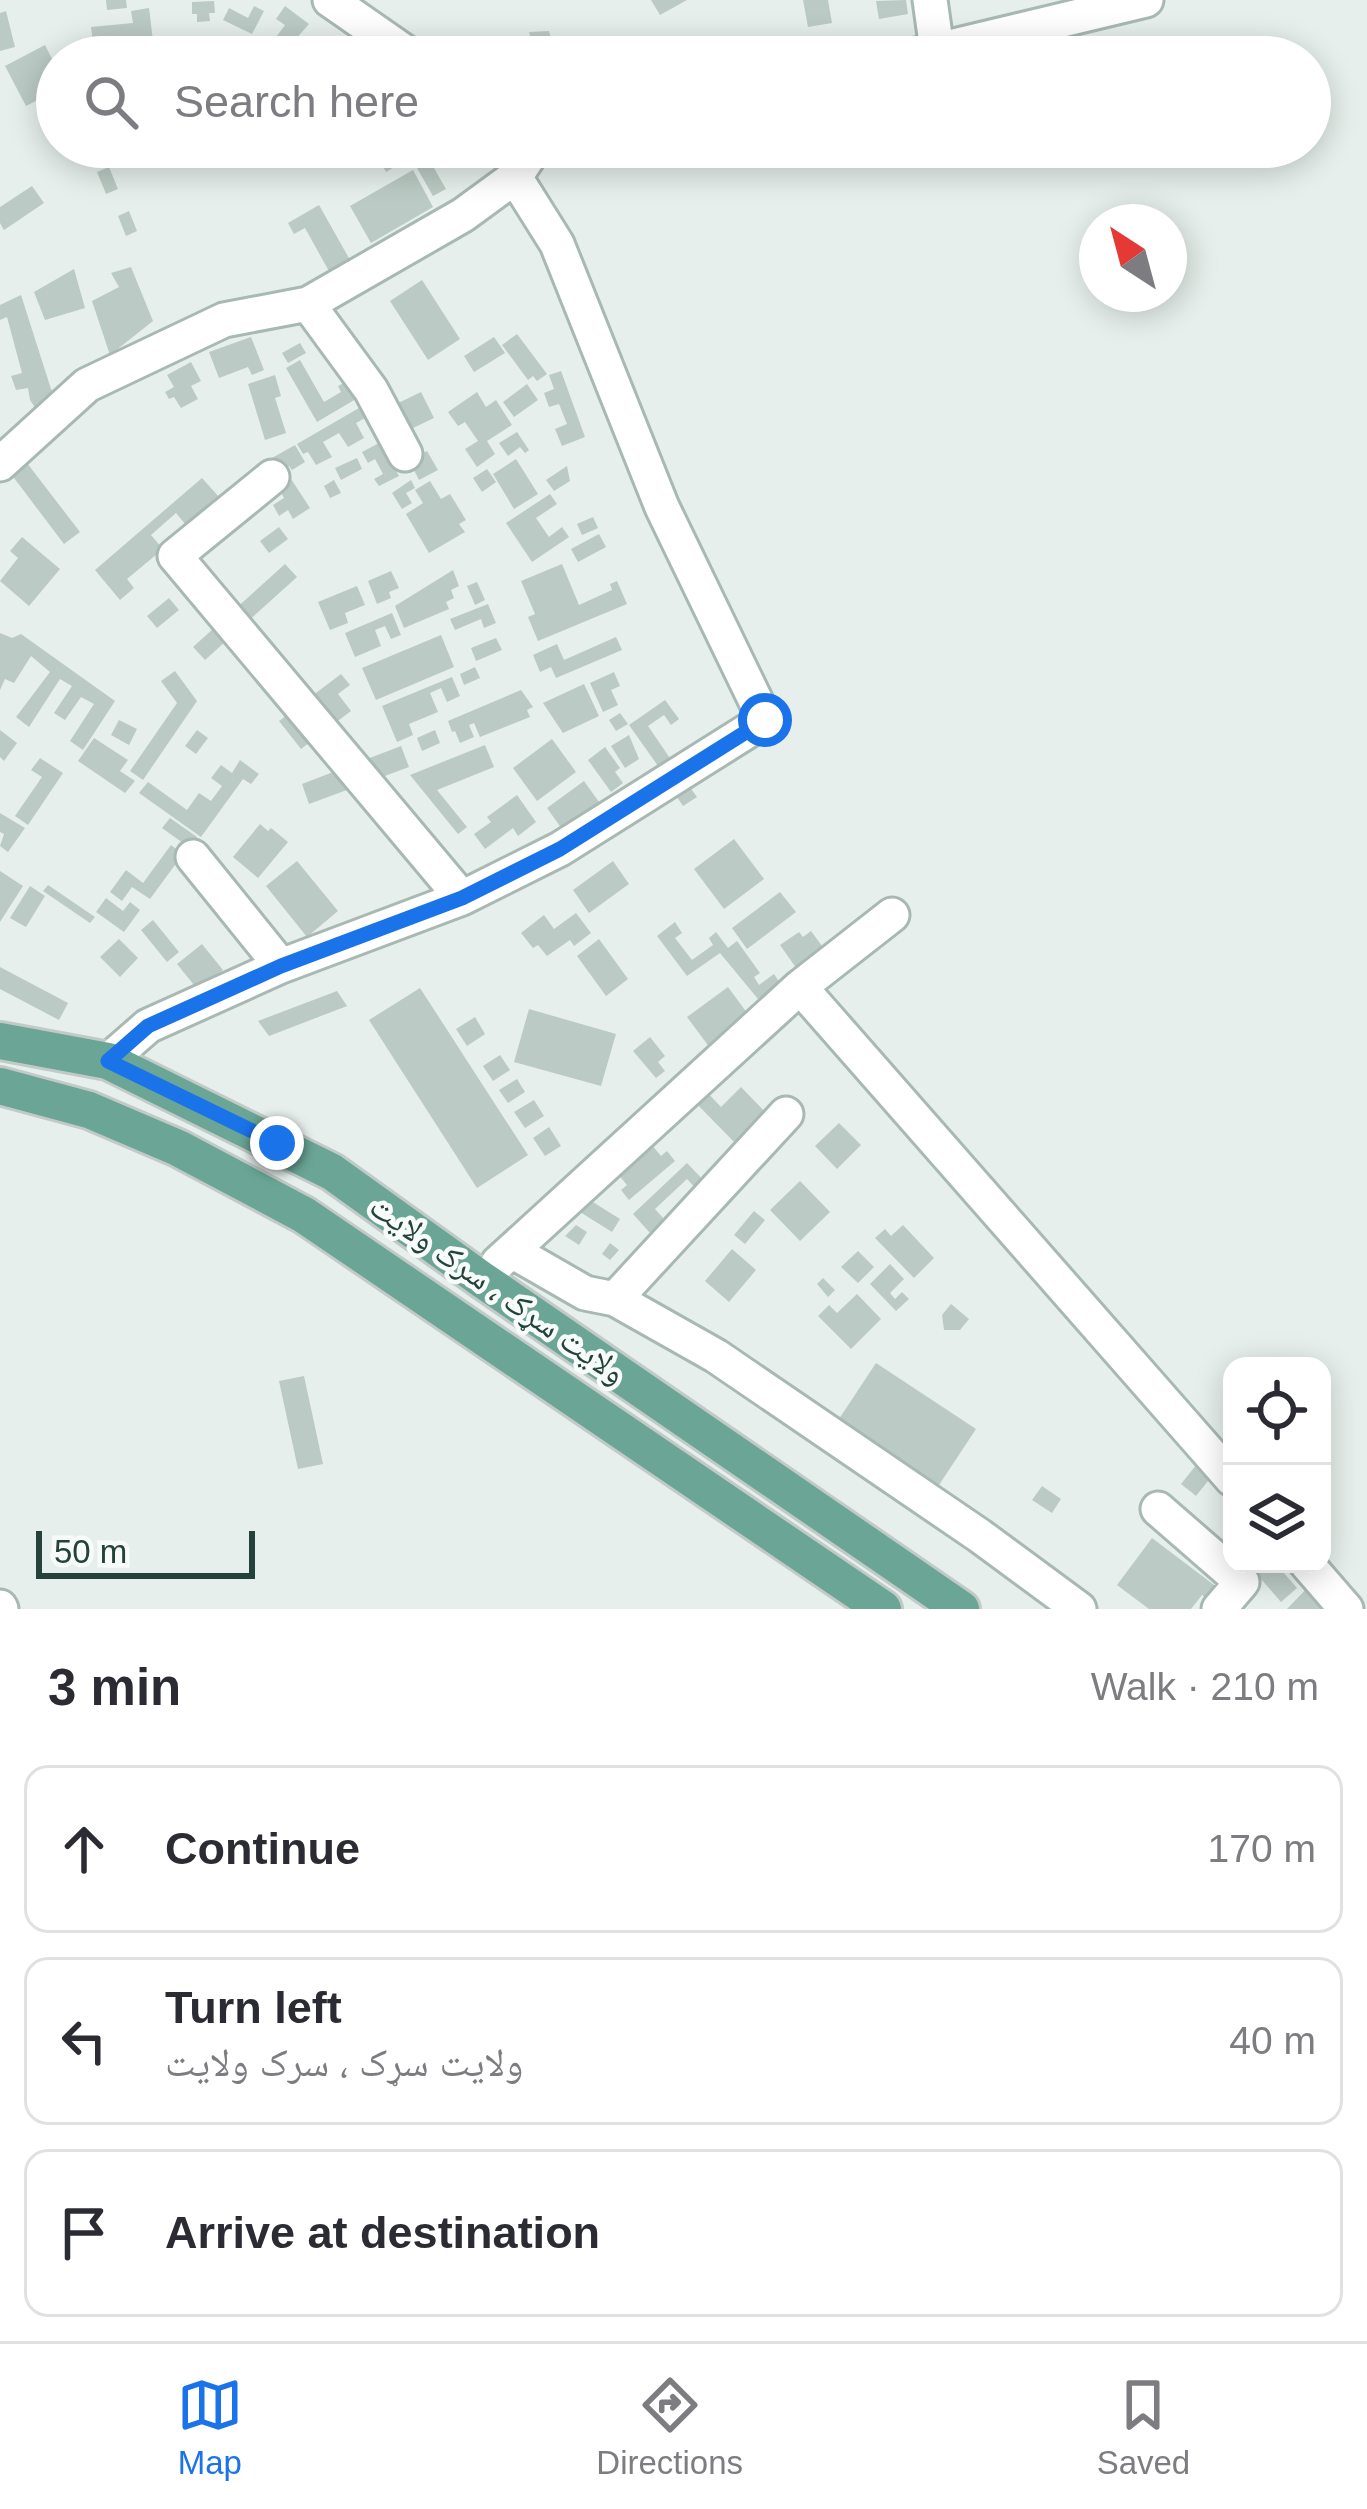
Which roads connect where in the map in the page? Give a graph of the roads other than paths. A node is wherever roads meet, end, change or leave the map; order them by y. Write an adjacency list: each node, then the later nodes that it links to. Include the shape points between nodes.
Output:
1 (331, 0): 4 (street)
2 (930, 0): 5 (street)
3 (1146, 0): 6 (street)
4 (382, 36)
5 (925, 36)
6 (997, 36)
7 (521, 168): 8 (street)
8 (515, 177): 9 (street); 14 (street, via 557,244 662,507 765,720 560,849)
9 (308, 304): 10 (street, via 371,390); 11 (street, via 224,320 87,385)
10 (405, 454)
11 (0, 464)
12 (272, 477): 14 (street, via 175,556)
13 (193, 857): 16 (street)
14 (462, 898): 16 (street)
15 (892, 914): 17 (street)
16 (281, 966): 19 (street, via 148,1026)
17 (800, 987): 22 (street); 25 (street)
18 (0, 1041): 19 (main road, ولایت سړک ، سرک ولایت)
19 (108, 1061): 23 (main road, ولایت سړک ، سرک ولایت, via 332,1172)
20 (0, 1086): 28 (main road, ولایت سړک ، سرک ولایت, via 89,1110 304,1215)
21 (786, 1114): 24 (street)
22 (512, 1251): 23 (street); 24 (street, via 584,1293)
23 (481, 1279): 29 (main road, ولایت سړک ، سرک ولایت)
24 (615, 1299): 30 (street, via 716,1355)
25 (1223, 1469)
26 (1158, 1509): 31 (street, via 1242,1582)
27 (1315, 1573): 32 (street)
28 (883, 1609)
29 (961, 1609)
30 (1079, 1609)
31 (1219, 1609)
32 (1346, 1609)

